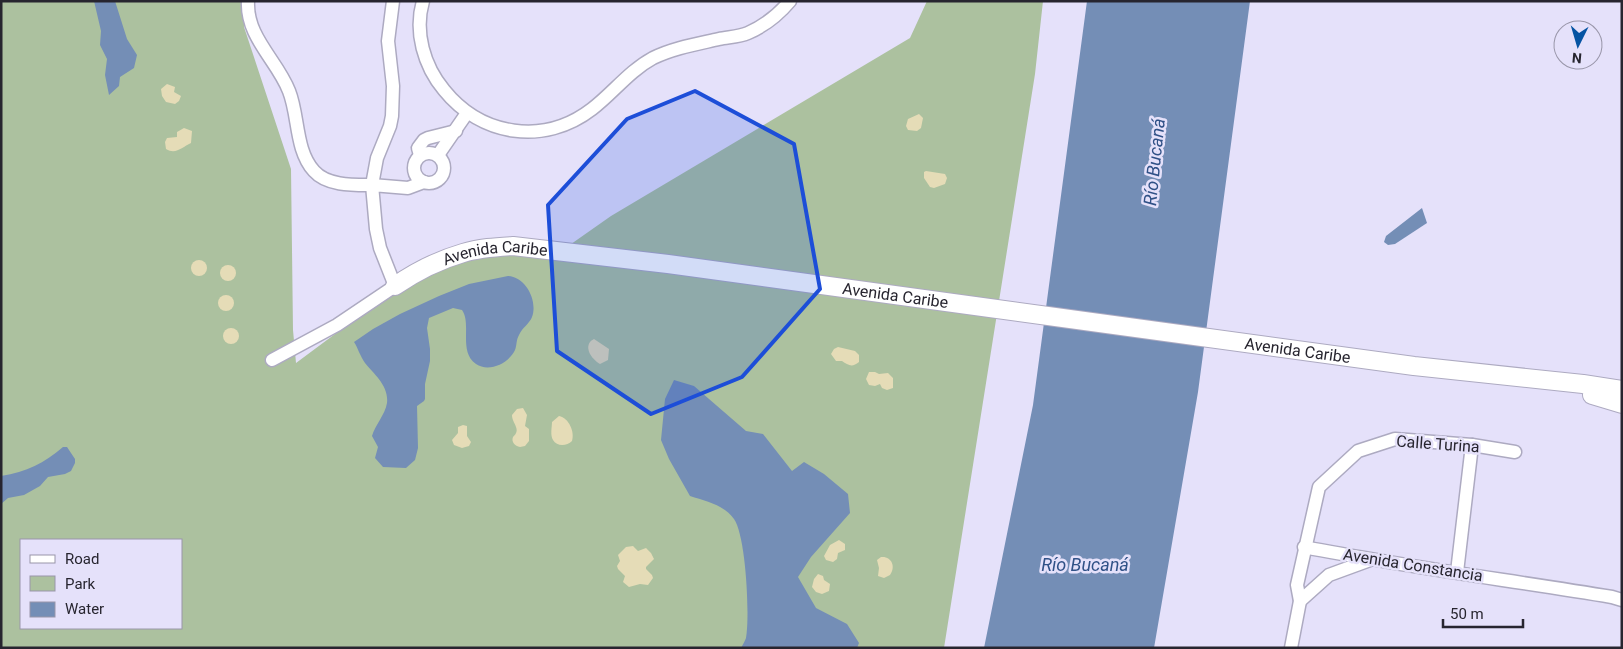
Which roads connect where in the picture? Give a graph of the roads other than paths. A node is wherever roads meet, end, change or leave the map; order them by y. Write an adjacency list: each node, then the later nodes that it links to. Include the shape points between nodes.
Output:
1 (248, 1): 10 (street, via 256,38 289,91 303,152 313,171 338,182)
2 (393, 1): 10 (street, via 388,41 393,86 392,116 377,158)
3 (423, 1): 5 (street, via 420,34 426,61 442,88)
4 (790, 1): 5 (street, via 769,21 747,33 676,49 653,58 626,77 593,108 565,125 518,132)
5 (467, 113): 6 (street)
6 (456, 131): 7 (street, via 424,140 418,148); 8 (street)
7 (420, 155): 8 (street, via 429,152); 9 (street, via 414,163 414,172)
8 (438, 155): 9 (street, via 444,164 442,175 435,182)
9 (424, 182): 10 (street, via 408,188)
10 (372, 185): 11 (street, via 380,248)
11 (395, 286): 12 (street, Avenida Caribe, via 337,325); 13 (street, Avenida Caribe, via 412,274 462,253 513,246)
12 (272, 360)
13 (1546, 381): 14 (street, Avenida Caribe); 15 (street, Avenida Caribe)
14 (1622, 390)
15 (1622, 404)
16 (1472, 446): 17 (street, Calle Turina); 18 (street, Calle Turina, via 1395,439 1358,451 1318,487); 20 (street)
17 (1515, 452)
18 (1304, 547): 19 (street, Avenida Constancia); 22 (street, via 1297,585)
19 (1370, 560): 20 (street, Avenida Constancia); 22 (street, via 1329,575)
20 (1457, 572): 21 (street, Avenida Constancia)
21 (1622, 600)
22 (1300, 601): 23 (street)
23 (1290, 648)

